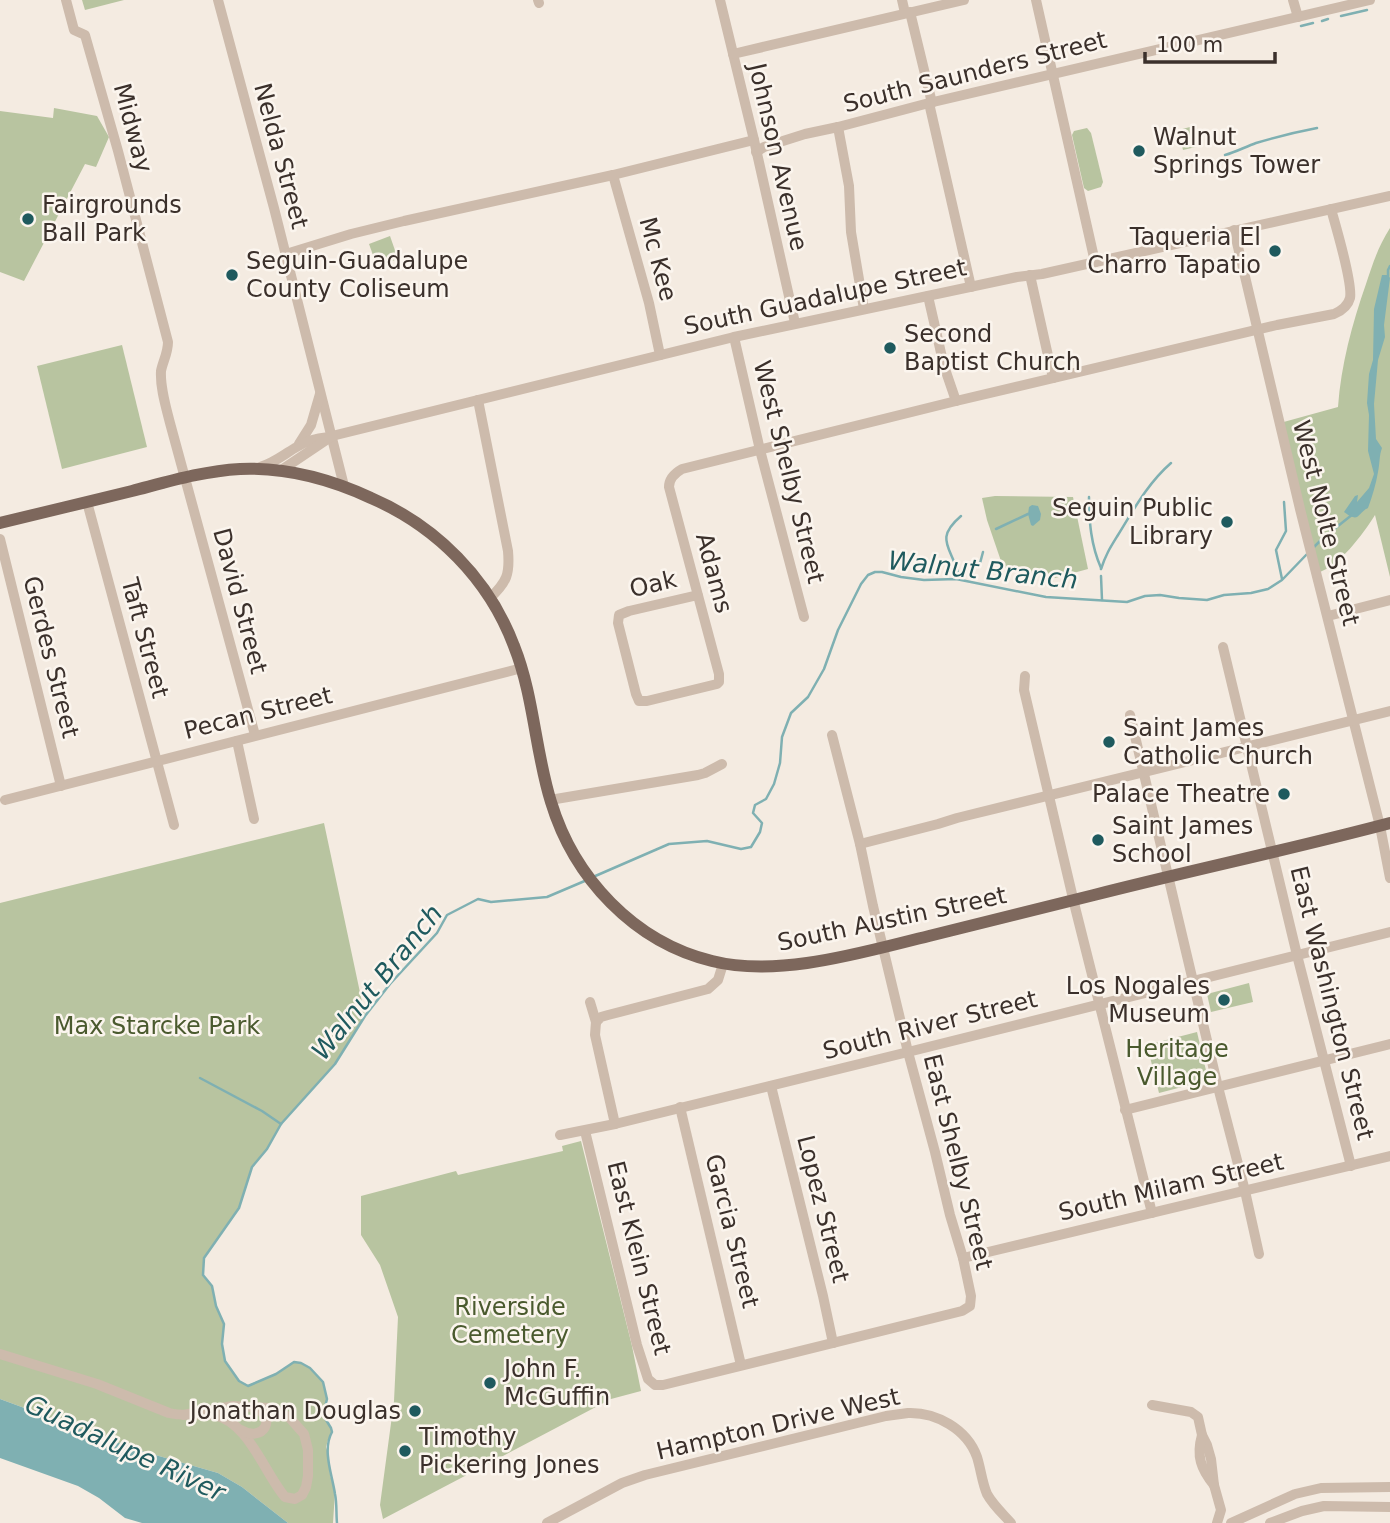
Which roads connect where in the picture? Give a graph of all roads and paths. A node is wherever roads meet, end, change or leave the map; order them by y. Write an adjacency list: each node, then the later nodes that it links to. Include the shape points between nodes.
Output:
1 (66, 0): 40 (street, Midway, via 74,30 85,35 168,342 161,379)
2 (218, 0): 21 (street, Nelda Street)
3 (720, 0): 11 (street, Johnson Avenue)
4 (902, 0): 9 (street)
5 (964, 0): 9 (street)
6 (1035, 0): 12 (street)
7 (1293, 0): 10 (street)
8 (1370, 0): 10 (street, South Saunders Street)
9 (908, 13): 11 (street); 13 (street)
10 (1298, 17): 12 (street, South Saunders Street)
11 (733, 54): 15 (street, Johnson Avenue)
12 (1053, 75): 13 (street, South Saunders Street); 22 (street)
13 (931, 103): 14 (street, South Saunders Street); 24 (street)
14 (838, 127): 16 (street, South Saunders Street); 26 (street)
15 (754, 140): 16 (street, Johnson Avenue); 17 (street)
16 (756, 152): 27 (street, Johnson Avenue)
17 (613, 175): 21 (street, via 404,221); 30 (street, Mc Kee)
18 (1390, 196): 19 (street, South Guadalupe Street)
19 (1331, 209): 20 (street, South Guadalupe Street); 28 (street, via 1349,284 1347,305 1334,314)
20 (1234, 230): 22 (street, South Guadalupe Street); 28 (street, West Nolte Street)
21 (286, 254): 32 (street, Nelda Street)
22 (1095, 262): 23 (street, South Guadalupe Street)
23 (1030, 275): 24 (street, South Guadalupe Street); 31 (street)
24 (971, 287): 25 (street, South Guadalupe Street)
25 (928, 296): 26 (street, South Guadalupe Street); 34 (street)
26 (864, 309): 27 (street, South Guadalupe Street)
27 (795, 323): 29 (street, South Guadalupe Street)
28 (1257, 330): 31 (street); 48 (street, West Nolte Street)
29 (734, 337): 30 (street, South Guadalupe Street); 37 (street, West Shelby Street)
30 (660, 355): 33 (street, South Guadalupe Street)
31 (1053, 378): 34 (street)
32 (320, 394): 35 (street, Nelda Street); 36 (street, via 311,425)
33 (478, 400): 35 (street, South Guadalupe Street); 46 (street, via 510,567)
34 (956, 401): 37 (street)
35 (332, 436): 36 (street); 39 (street, South Guadalupe Street); 41 (street, Nelda Street)
36 (297, 446): 38 (street)
37 (760, 450): 45 (street, Adams, via 682,469 673,476 669,487); 49 (street, West Shelby Street)
38 (255, 469): 39 (main road, South Austin Street); 40 (main road, South Austin Street)
39 (281, 471): 41 (main road, South Austin Street)
40 (185, 478): 42 (main road, South Austin Street); 57 (street, David Street)
41 (344, 486): 46 (main road, South Austin Street, via 428,530)
42 (87, 502): 43 (main road, South Austin Street); 61 (street, Taft Street)
43 (0, 523)
44 (0, 539): 64 (street, Gerdes Street)
45 (698, 595): 53 (street, Oak, via 619,615); 53 (street, Adams, via 719,682)
46 (490, 598): 51 (main road, South Austin Street)
47 (1390, 600): 48 (street)
48 (1328, 615): 56 (street, West Nolte Street)
49 (804, 617)
50 (1223, 647): 60 (street, East Washington Street)
51 (522, 668): 57 (street, Pecan Street); 67 (main road, South Austin Street)
52 (1025, 676): 65 (street, via 1024,690)
53 (639, 701)
54 (1390, 711): 56 (street)
55 (1130, 715): 63 (street)
56 (1353, 720): 60 (street); 70 (street, West Nolte Street)
57 (255, 735): 59 (street, Pecan Street)
58 (832, 735): 71 (street)
59 (237, 741): 61 (street, Pecan Street); 68 (street)
60 (1247, 747): 63 (street); 72 (street, East Washington Street)
61 (156, 761): 64 (street, Pecan Street); 69 (street, Taft Street)
62 (722, 764): 67 (street, via 698,775)
63 (1145, 772): 65 (street); 73 (street)
64 (61, 786): 66 (street, Pecan Street)
65 (1048, 796): 71 (street); 75 (street)
66 (5, 800)
67 (550, 800): 79 (main road, South Austin Street, via 570,850 612,905 657,940)
68 (254, 819)
69 (174, 825)
70 (1385, 825): 72 (main road, South Austin Street); 74 (street, West Nolte Street)
71 (860, 844): 77 (street)
72 (1273, 851): 73 (main road, South Austin Street); 78 (street, East Washington Street)
73 (1168, 877): 75 (main road, South Austin Street); 80 (street)
74 (1390, 878)
75 (1073, 900): 77 (main road, South Austin Street); 82 (street)
76 (1390, 932): 78 (street, South River Street)
77 (883, 948): 79 (main road, South Austin Street, via 786,966); 85 (street, East Shelby Street)
78 (1297, 955): 80 (street, South River Street); 86 (street, East Washington Street)
79 (723, 964): 83 (street, via 718,980 708,989 607,1015)
80 (1192, 982): 82 (street, South River Street); 88 (street)
81 (590, 1002): 83 (street, East Klein Street)
82 (1099, 1006): 85 (street, South River Street); 90 (street)
83 (596, 1022): 91 (street, East Klein Street)
84 (1390, 1044): 86 (street)
85 (908, 1052): 87 (street, South River Street); 99 (street, East Shelby Street)
86 (1324, 1060): 88 (street); 95 (street, East Washington Street)
87 (771, 1086): 89 (street, South River Street); 100 (street, Lopez Street)
88 (1217, 1087): 90 (street); 96 (street)
89 (680, 1107): 91 (street, South River Street); 102 (street, Garcia Street)
90 (1125, 1110): 97 (street)
91 (615, 1124): 92 (street, South River Street)
92 (585, 1131): 93 (street, South River Street); 102 (street, East Klein Street, via 648,1379 663,1385)
93 (560, 1135)
94 (1390, 1156): 95 (street, South Milam Street)
95 (1351, 1166): 96 (street, South Milam Street)
96 (1245, 1191): 97 (street, South Milam Street); 98 (street)
97 (1152, 1213): 99 (street, South Milam Street)
98 (1259, 1254)
99 (963, 1258): 100 (street, East Shelby Street, via 970,1306)
100 (833, 1343): 102 (street)
101 (0, 1354): 105 (street)
102 (741, 1365)
103 (1152, 1405): 109 (street, via 1198,1417 1201,1463)
104 (253, 1407): 105 (street, via 227,1406); 106 (street, via 265,1415 265,1429 249,1434); 106 (street, via 283,1413 304,1434 308,1476 302,1495 295,1500 285,1497 253,1446)
105 (183, 1415): 106 (street, via 215,1415)
106 (234, 1426)
107 (1390, 1487): 110 (street, via 1321,1488 1295,1494)
108 (1390, 1507): 114 (street, via 1324,1506)
109 (1221, 1510): 110 (street); 113 (street)
110 (1233, 1522)
111 (547, 1523): 112 (street, Hampton Drive West, via 645,1475 909,1413 942,1420 968,1440 989,1496)
112 (1011, 1523)
113 (1217, 1523)
114 (1270, 1523)

